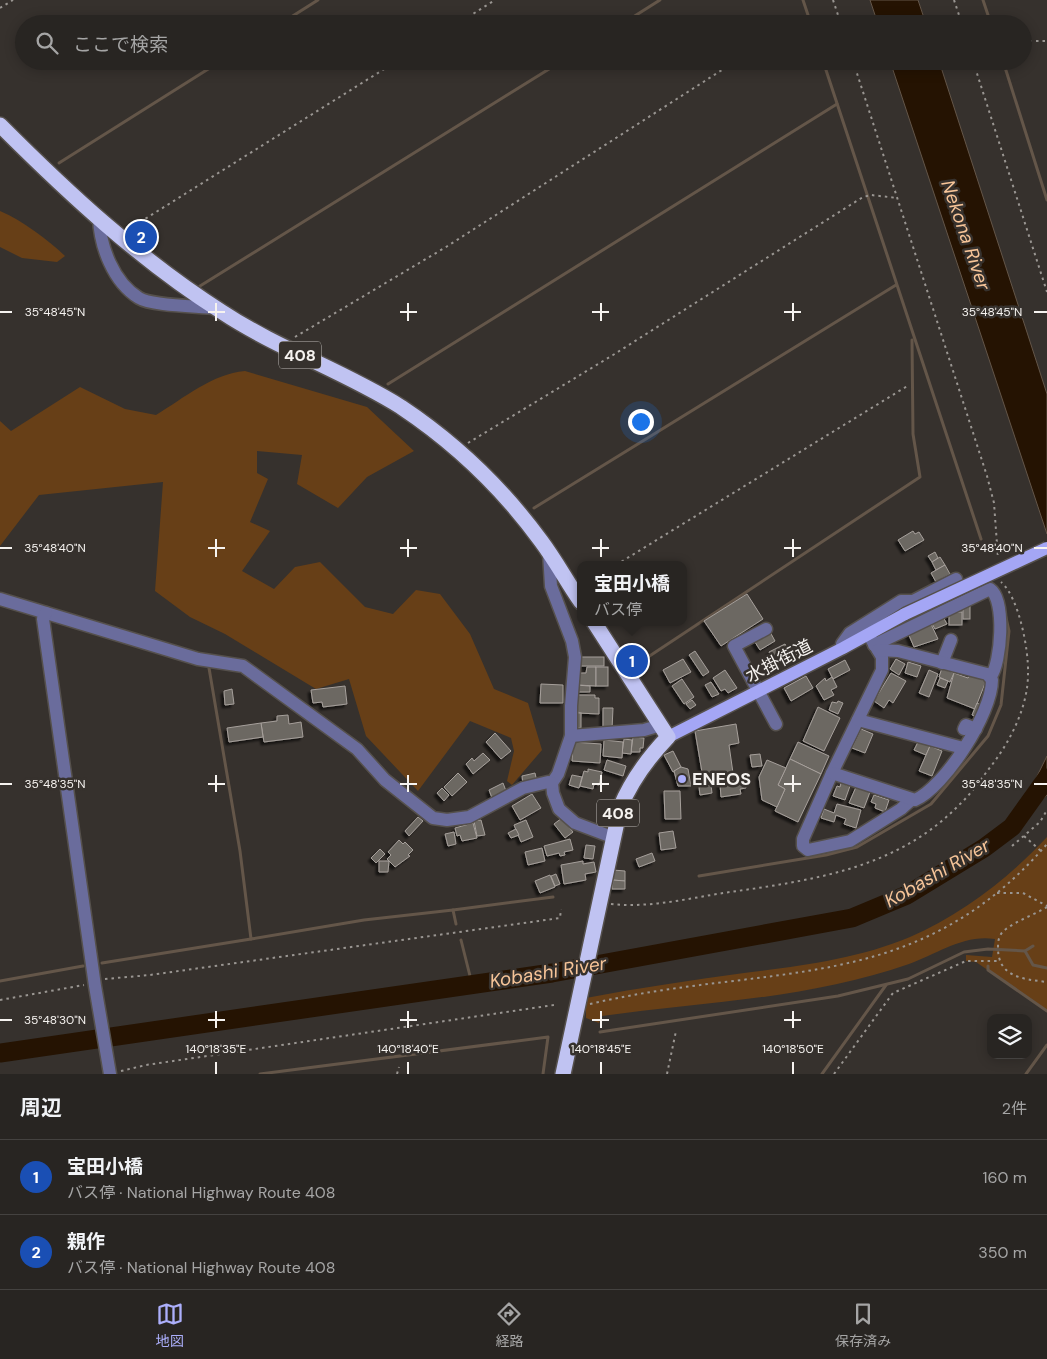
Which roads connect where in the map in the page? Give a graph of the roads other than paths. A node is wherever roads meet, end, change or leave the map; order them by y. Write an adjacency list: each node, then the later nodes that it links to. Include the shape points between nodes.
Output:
1 (0, 125): 2 (highway, 408)
2 (99, 218): 3 (highway, 408, via 173,280); 3 (street, via 101,238 115,274 139,298)
3 (214, 308): 5 (highway, 408, via 399,406 485,475)
4 (1047, 548): 13 (main road, 水掛街道, bridge, via 905,614)
5 (549, 553): 7 (highway, 408); 21 (street, via 551,586 575,657)
6 (956, 579): 14 (street, via 913,601 901,601 850,633 843,639)
7 (577, 596)
8 (0, 600): 9 (street)
9 (46, 613): 24 (street, via 198,659 243,666 357,749 385,780 433,818 469,817 523,788); 27 (street, via 43,619 95,983)
10 (597, 626): 20 (highway)
11 (766, 629): 17 (street, via 734,646)
12 (951, 640): 15 (street)
13 (873, 643): 14 (main road, 水掛街道); 15 (street); 16 (street, via 990,590 994,592 1000,613 1001,639); 18 (street, via 882,657 882,670)
14 (844, 648): 17 (main road, 水掛街道)
15 (942, 663): 16 (street)
16 (991, 676): 22 (street, via 992,690)
17 (759, 690): 19 (street); 20 (main road, 水掛街道)
18 (858, 720): 22 (street); 23 (street)
19 (776, 724)
20 (664, 731): 21 (street); 26 (highway, 408, via 629,788)
21 (571, 736): 24 (street)
22 (963, 748): 25 (street, via 934,788)
23 (832, 773): 25 (street); 25 (street, via 803,839 803,846 808,850 850,841)
24 (552, 783): 26 (street, via 559,809 589,830)
25 (911, 800)
26 (612, 837): 28 (highway, 408, via 582,1005)
27 (112, 1072)
28 (563, 1074)

